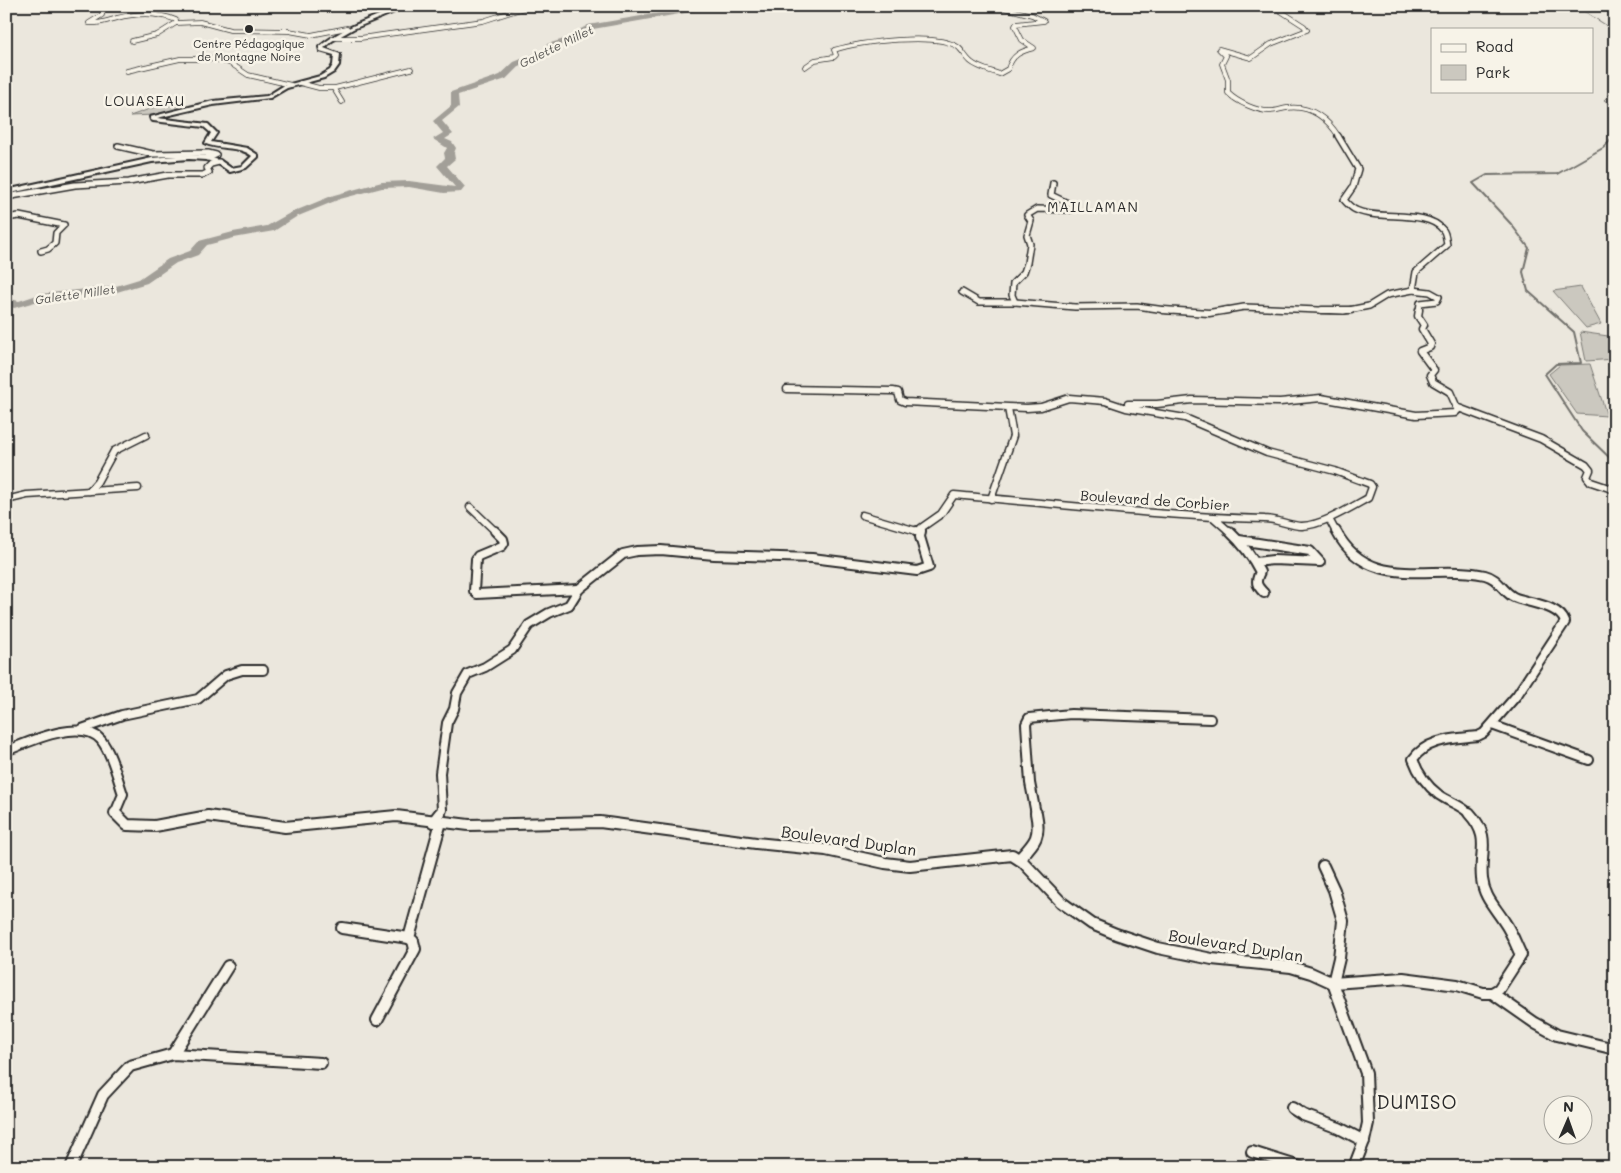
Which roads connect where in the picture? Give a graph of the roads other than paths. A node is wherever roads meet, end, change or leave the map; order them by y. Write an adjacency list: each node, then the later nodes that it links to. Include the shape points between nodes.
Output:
1 (103, 6): 9 (street, via 102,15 90,23 152,13 165,14)
2 (407, 6): 10 (street)
3 (530, 6): 11 (street, via 483,21 360,38)
4 (996, 6): 13 (street, via 1044,21 1016,24 1022,40 1034,48 1018,52 1008,69 1000,74 972,62 958,47 925,39 844,47 834,50 836,56 815,60)
5 (1273, 6): 30 (street, via 1307,30 1271,44 1250,58 1219,49 1226,56 1222,64 1228,80 1228,93 1266,111 1305,110 1326,120 1341,139 1349,160 1358,169 1353,187 1344,200 1350,208 1378,217 1414,218 1434,221 1442,226 1447,245 1416,272)
6 (1308, 6): 7 (street)
7 (1316, 6)
8 (169, 12): 9 (street, via 175,15)
9 (176, 21): 10 (street, via 200,22 230,30 289,31 312,35); 12 (street, via 157,34)
10 (347, 28): 11 (street)
11 (333, 38): 16 (street, via 321,48 337,54 338,60 332,71)
12 (132, 41)
13 (804, 67)
14 (411, 69): 18 (street, via 354,86)
15 (127, 70): 17 (street, via 180,59 213,59 230,63 248,75)
16 (300, 83): 17 (street); 18 (street, via 322,89)
17 (291, 85): 22 (street, via 268,97 213,103 153,117 206,125 214,133 208,143 246,149 256,156 244,167 234,170)
18 (334, 88): 19 (street)
19 (342, 102)
20 (118, 146): 21 (street, via 153,154 216,155)
21 (207, 158): 22 (street); 24 (street, via 152,160)
22 (219, 162): 25 (street, via 208,166 210,172 203,175 75,185)
23 (1053, 183): 32 (street, via 1051,195 1072,206 1071,210 1037,209 1028,216 1031,222 1030,244 1024,272 1013,283)
24 (6, 192)
25 (6, 198)
26 (17, 199): 27 (street)
27 (6, 202)
28 (6, 218): 29 (street, via 19,216 64,225 56,232 55,243)
29 (41, 251)
30 (1413, 290): 32 (street, via 1387,295 1369,306 1344,311 1244,307 1209,313 1137,306 1075,307); 35 (street, via 1424,290 1439,297 1438,300 1420,303 1418,316 1431,344 1420,351 1434,370 1430,375 1433,382 1450,392)
31 (962, 292): 32 (street, via 979,302)
32 (1014, 302)
33 (787, 389): 36 (street, via 893,391 898,392 898,398 905,402)
34 (1122, 406): 35 (street, via 1192,400 1280,402 1321,398 1416,415 1455,413); 36 (street, via 1069,398 1041,407); 46 (street, Boulevard de Corbier, via 1185,418 1267,453 1370,484 1368,498)
35 (1456, 407): 39 (street, via 1553,444 1586,465 1591,482)
36 (1008, 408): 41 (street, via 1013,436)
37 (146, 435): 40 (street, via 114,451)
38 (138, 488): 40 (street)
39 (1615, 490)
40 (89, 491): 42 (street)
41 (991, 499): 45 (street, Boulevard de Corbier); 47 (street, Boulevard de Corbier, via 954,495 945,512)
42 (6, 500)
43 (470, 507): 50 (street, via 504,543 476,559 474,591 478,594)
44 (862, 515): 47 (street)
45 (1214, 518): 46 (street, Boulevard de Corbier, via 1268,519 1302,526); 48 (street)
46 (1329, 519): 54 (street, via 1342,544 1384,571 1487,575 1511,596 1552,609 1563,616 1565,622 1517,695)
47 (920, 532): 50 (street, via 929,567 917,571 812,558 647,550 623,554)
48 (1239, 540): 49 (street); 49 (street, via 1310,551 1320,562)
49 (1256, 562): 51 (street, via 1260,572 1257,586)
50 (579, 589): 58 (street, via 569,605 529,625 512,650 468,674 457,692 447,723 440,773 442,810)
51 (1264, 593)
52 (263, 670): 55 (street, via 222,677 207,695 198,699 122,715)
53 (1210, 719): 59 (street, via 1071,714 1029,718 1026,724 1030,783 1038,835)
54 (1492, 724): 57 (street); 65 (street, via 1478,736 1427,744 1413,759 1419,775 1439,795 1465,809 1475,820 1484,840 1482,879 1486,897 1506,924 1521,955 1499,989)
55 (82, 729): 56 (street, via 45,736); 58 (street, Boulevard Duplan, via 100,739 108,753 123,794 115,813 127,825 155,826 208,816 285,827 396,816)
56 (6, 751)
57 (1589, 760)
58 (437, 822): 59 (street, Boulevard Duplan, via 470,825 600,822 826,850 910,866 1012,855); 62 (street)
59 (1019, 859): 64 (street, Boulevard Duplan, via 1061,902 1078,915 1116,934 1158,948 1212,959 1291,967)
60 (1323, 866): 64 (street, via 1334,890 1342,921 1340,958)
61 (342, 928): 62 (street)
62 (409, 938): 66 (street, via 415,945 412,956)
63 (228, 966): 68 (street)
64 (1333, 983): 65 (street, Boulevard Duplan, via 1403,978); 71 (street, via 1366,1073 1368,1123)
65 (1492, 993): 67 (street, via 1556,1035)
66 (377, 1020)
67 (1615, 1049)
68 (173, 1054): 69 (street); 73 (street, via 130,1066 103,1095)
69 (321, 1063)
70 (1292, 1108): 71 (street, via 1303,1116 1339,1128)
71 (1364, 1141): 75 (street)
72 (1252, 1152): 74 (street)
73 (71, 1167)
74 (1300, 1167)
75 (1354, 1167)

